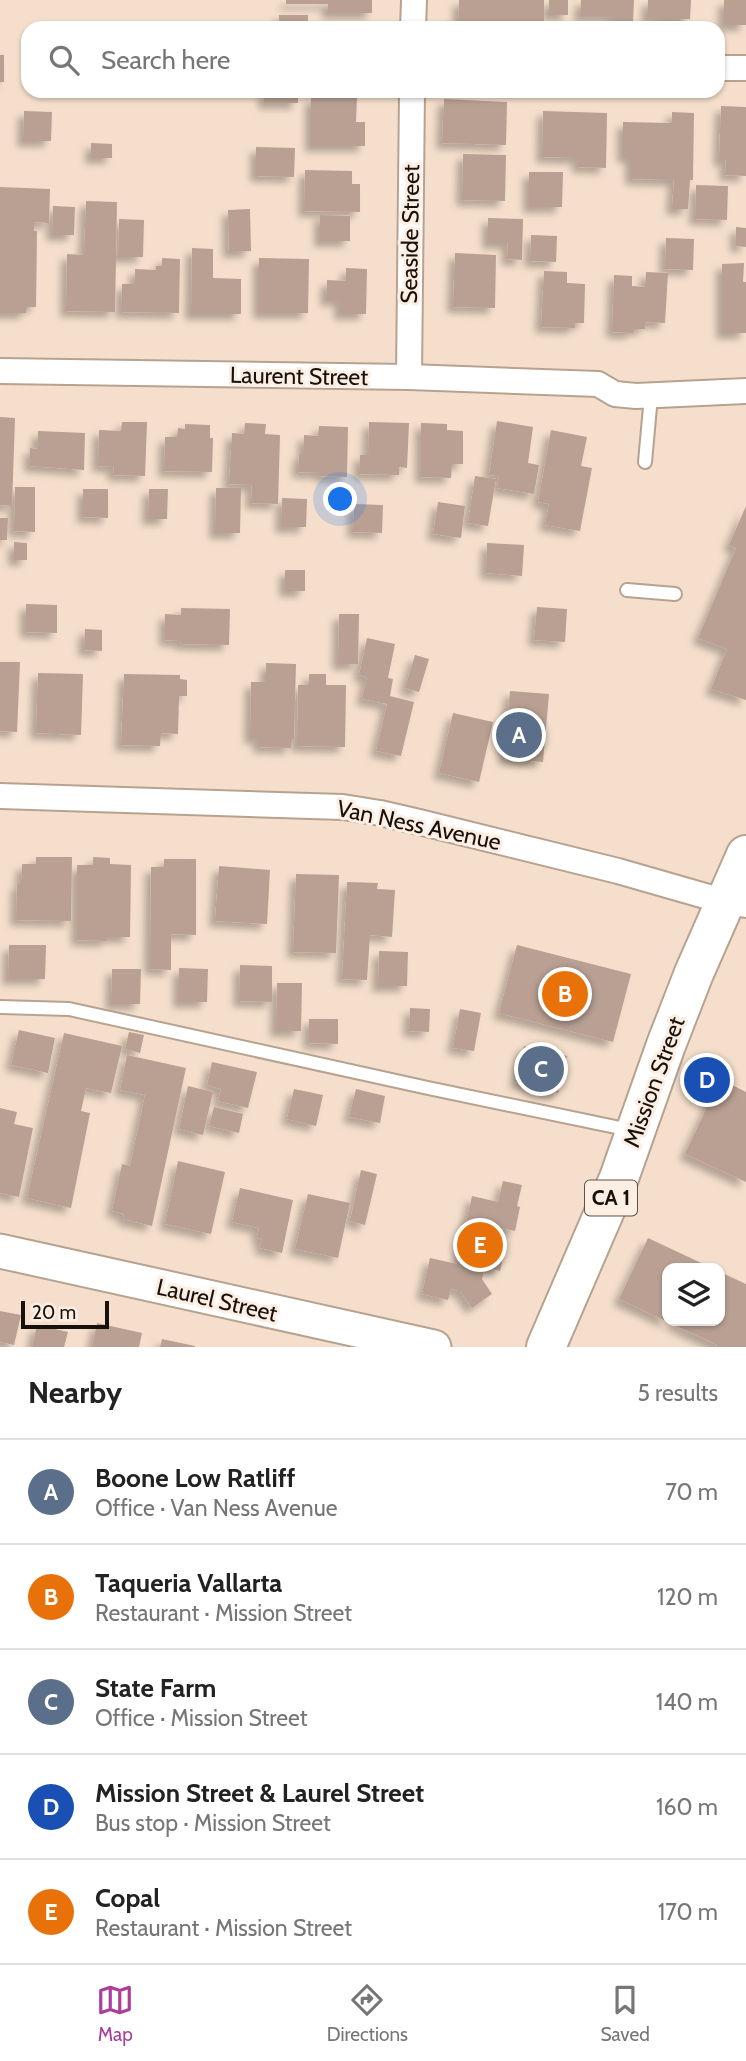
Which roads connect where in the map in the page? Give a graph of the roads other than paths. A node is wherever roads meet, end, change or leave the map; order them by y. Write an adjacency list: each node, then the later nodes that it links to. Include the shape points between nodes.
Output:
1 (414, 0): 2 (street)
2 (413, 21)
3 (725, 68): 4 (street)
4 (746, 68)
5 (412, 98): 7 (street, Seaside Street)
6 (0, 372): 7 (street, Laurent Street)
7 (409, 377): 9 (street, Laurent Street, via 598,384)
8 (746, 391): 9 (street)
9 (643, 401): 10 (lane)
10 (645, 462)
11 (627, 590): 12 (lane)
12 (675, 594)
13 (0, 796): 15 (street, Van Ness Avenue, via 343,807 604,867)
14 (746, 855): 15 (highway, Mission Street / CA 1)
15 (736, 903): 17 (highway, Mission Street / CA 1, via 694,973)
16 (0, 1007): 17 (lane, via 69,1009)
17 (637, 1131): 20 (highway, Mission Street / CA 1)
18 (0, 1251): 19 (main road, Laurel Street, via 349,1334)
19 (433, 1347)
20 (546, 1347)

